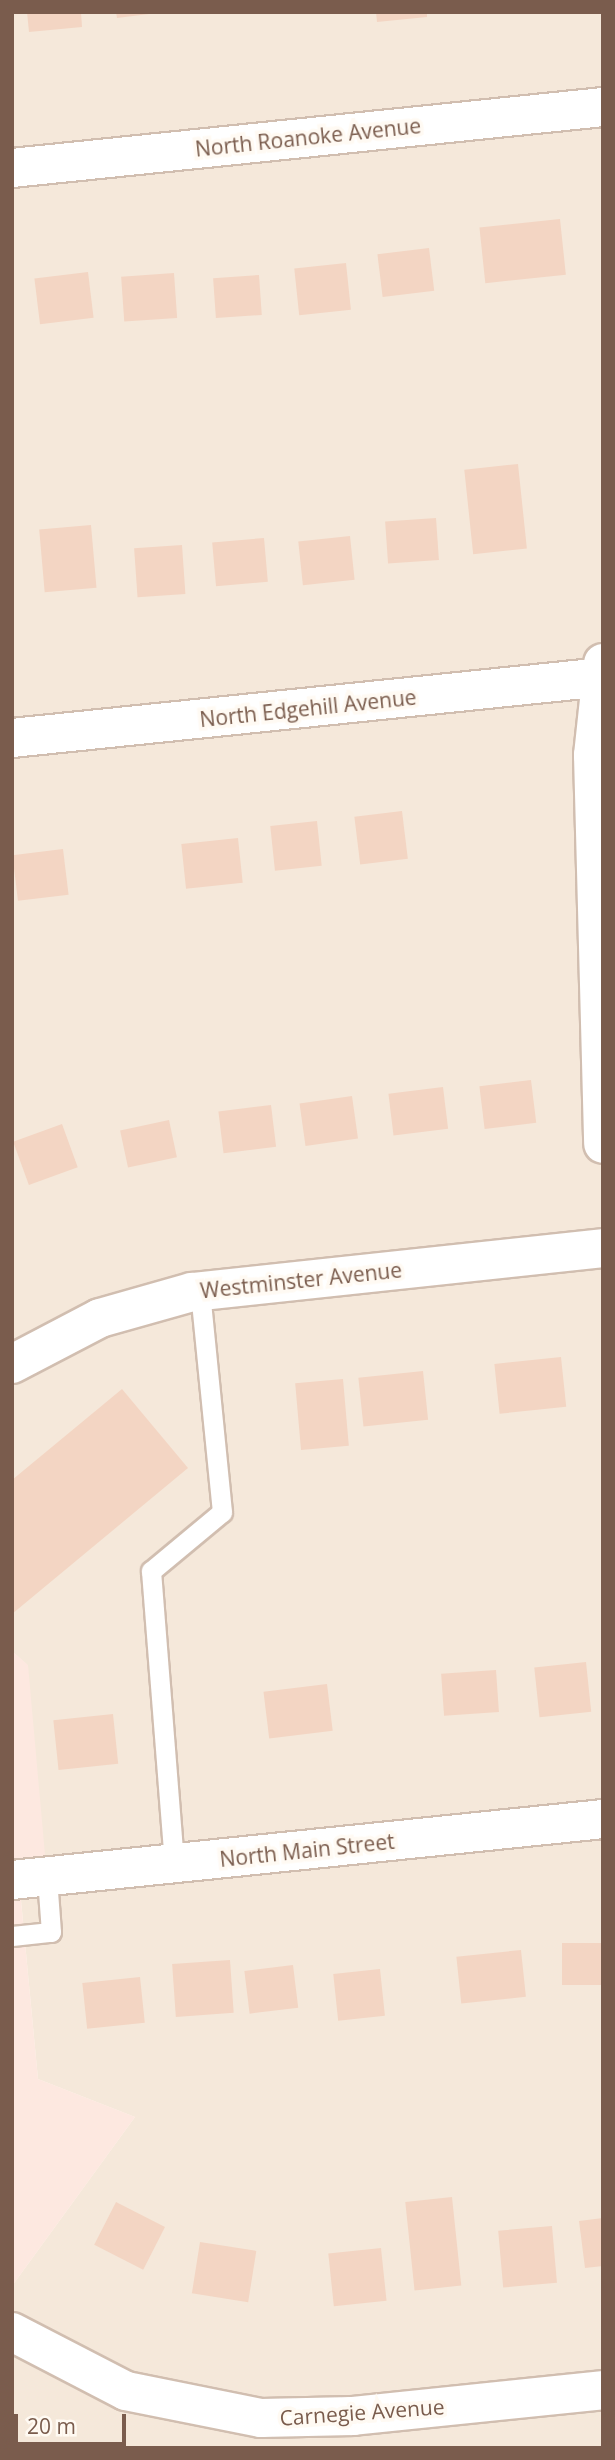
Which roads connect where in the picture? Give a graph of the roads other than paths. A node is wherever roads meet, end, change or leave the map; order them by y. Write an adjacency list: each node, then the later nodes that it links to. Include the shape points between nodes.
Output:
1 (603, 107): 2 (street, North Roanoke Avenue)
2 (12, 168)
3 (602, 673): 4 (street, North Edgehill Avenue); 5 (street, via 593,755)
4 (12, 738)
5 (603, 1144)
6 (603, 1248): 7 (street, Westminster Avenue)
7 (200, 1291): 8 (street, Westminster Avenue, via 100,1318); 10 (lane, via 222,1511 151,1571)
8 (12, 1364)
9 (603, 1819): 10 (street, North Main Street)
10 (174, 1863): 11 (street, North Main Street)
11 (29, 1878): 12 (lane, via 51,1932)
12 (12, 1936)
13 (12, 2332): 14 (street, Carnegie Avenue, via 126,2391 249,2417 353,2416)
14 (603, 2390)

